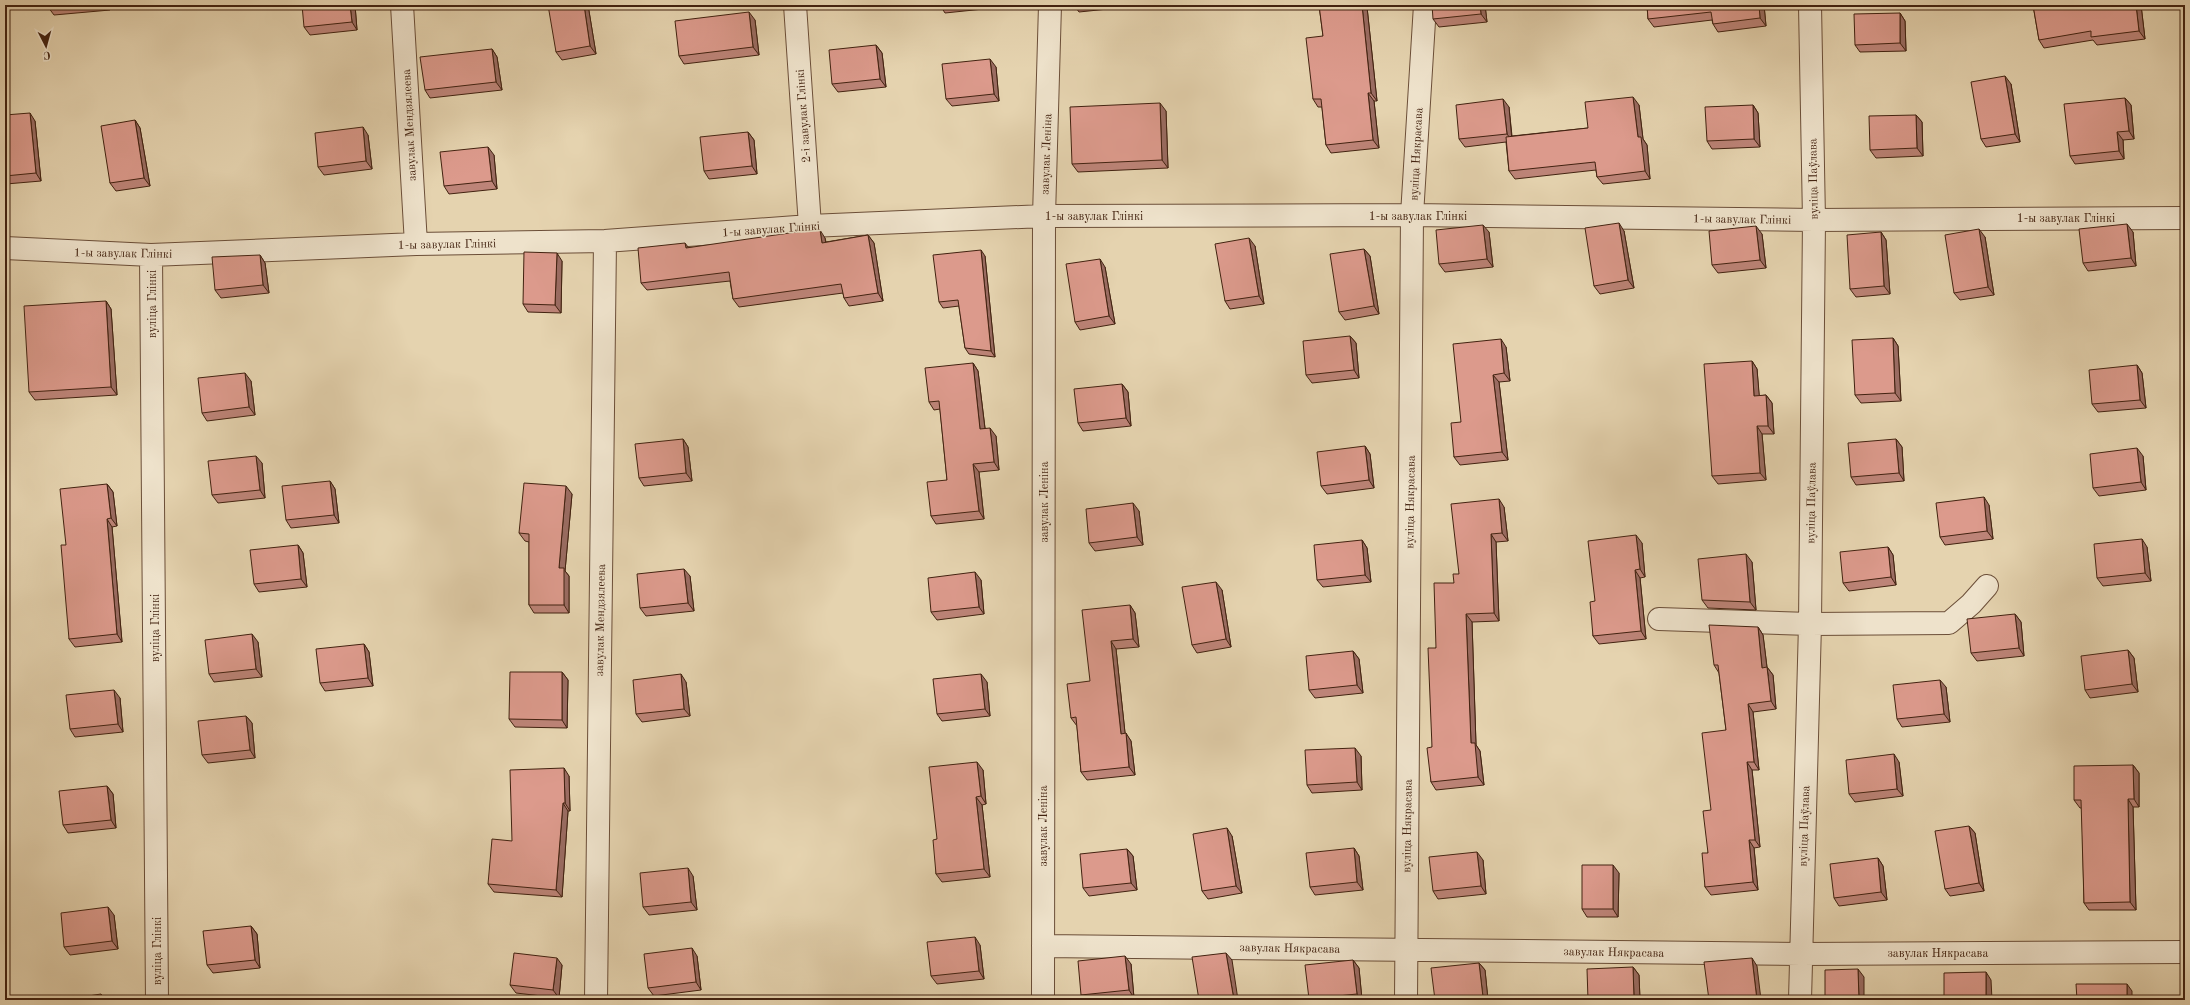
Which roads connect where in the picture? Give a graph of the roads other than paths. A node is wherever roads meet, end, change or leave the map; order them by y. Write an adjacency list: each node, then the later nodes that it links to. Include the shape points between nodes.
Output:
1 (402, 5): 12 (street, завулак Мендзялеева)
2 (795, 5): 10 (street, 2-і завулак Глінкі)
3 (1050, 5): 6 (street, завулак Леніна)
4 (1425, 5): 7 (street, вуліца Някрасава)
5 (1810, 5): 9 (street, вуліца Паўлава)
6 (1044, 216): 7 (street, 1-ы завулак Глінкі); 10 (street, 1-ы завулак Глінкі); 18 (street, завулак Леніна)
7 (1412, 216): 9 (street, 1-ы завулак Глінкі); 19 (street, вуліца Някрасава)
8 (2185, 218): 9 (street, 1-ы завулак Глінкі)
9 (1814, 220): 17 (street, вуліца Паўлава)
10 (810, 226): 11 (street, 1-ы завулак Глінкі)
11 (604, 241): 12 (street, 1-ы завулак Глінкі); 23 (street, завулак Мендзялеева)
12 (416, 244): 14 (street, 1-ы завулак Глінкі)
13 (5, 248): 14 (street, 1-ы завулак Глінкі)
14 (152, 255): 22 (street, вуліца Глінкі)
15 (1987, 586): 17 (street, via 1972,604 1949,623)
16 (1659, 619): 17 (street)
17 (1810, 624): 21 (street, вуліца Паўлава)
18 (1043, 946): 19 (street, завулак Някрасава); 24 (street, завулак Леніна)
19 (1406, 949): 21 (street, завулак Някрасава); 25 (street, вуліца Някрасава)
20 (2185, 952): 21 (street, завулак Някрасава)
21 (1801, 954): 26 (street, вуліца Паўлава)
22 (157, 1000)
23 (596, 1000)
24 (1043, 1000)
25 (1406, 1000)
26 (1800, 1000)

